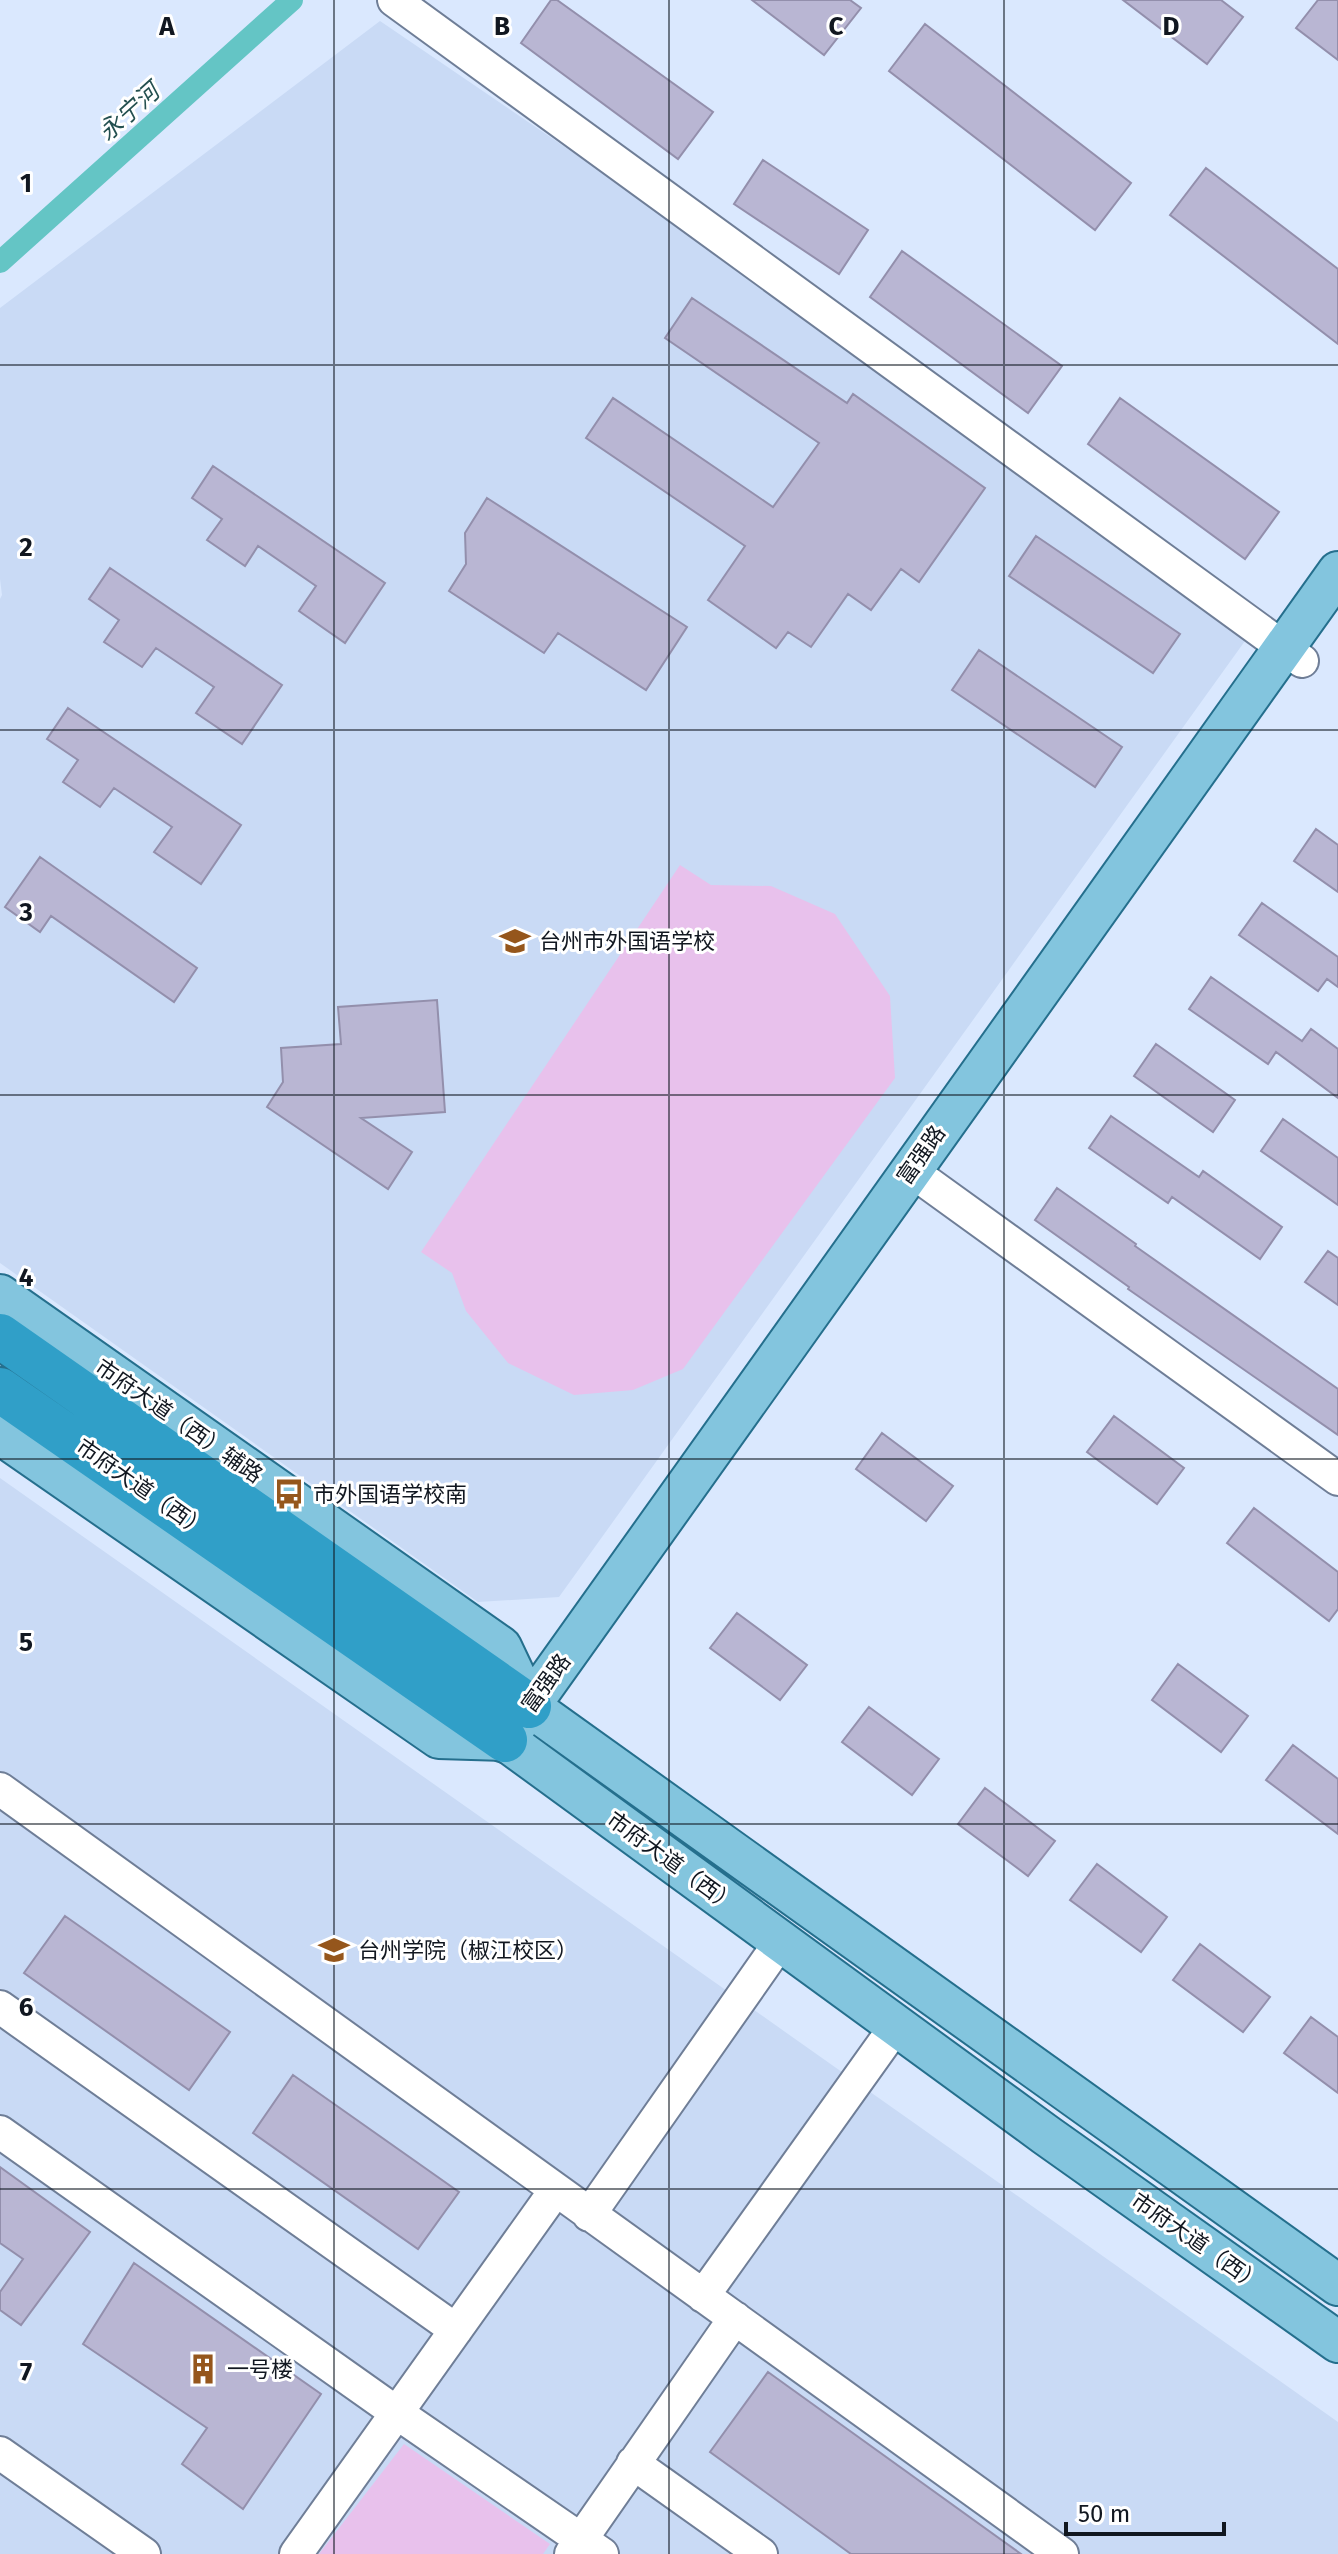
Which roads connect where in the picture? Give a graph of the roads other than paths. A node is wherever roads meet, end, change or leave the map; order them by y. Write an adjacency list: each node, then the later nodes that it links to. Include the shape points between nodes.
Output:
1 (394, 0): 4 (street)
2 (1338, 572): 4 (main road, 富强路)
3 (1338, 610): 4 (main road, 富强路)
4 (1292, 654): 5 (main road, 富强路); 11 (main road, 富强路)
5 (928, 1183): 10 (street); 11 (main road, 富强路)
6 (0, 1295): 11 (main road, 市府大道（西）辅路, via 501,1647)
7 (0, 1336): 11 (highway, 市府大道（西）)
8 (0, 1390): 11 (highway, 市府大道（西）)
9 (0, 1434): 11 (main road, via 439,1738)
10 (1338, 1479)
11 (528, 1730): 13 (main road, 市府大道（西）); 19 (main road, 市府大道（西）)
12 (0, 1789): 17 (street)
13 (781, 1941): 15 (main road, 市府大道（西）); 18 (street)
14 (0, 2007): 22 (street)
15 (896, 2026): 20 (street); 23 (main road, 市府大道（西）)
16 (0, 2132): 24 (street)
17 (555, 2191): 18 (street); 22 (street)
18 (589, 2215): 20 (street)
19 (1338, 2285)
20 (703, 2296): 21 (street)
21 (735, 2318): 26 (street); 31 (street)
22 (456, 2330): 24 (street)
23 (1338, 2342)
24 (397, 2413): 27 (street); 29 (street)
25 (0, 2453): 28 (street)
26 (633, 2463): 27 (street); 30 (street)
27 (585, 2549)
28 (144, 2554)
29 (296, 2554)
30 (761, 2554)
31 (1062, 2554)

